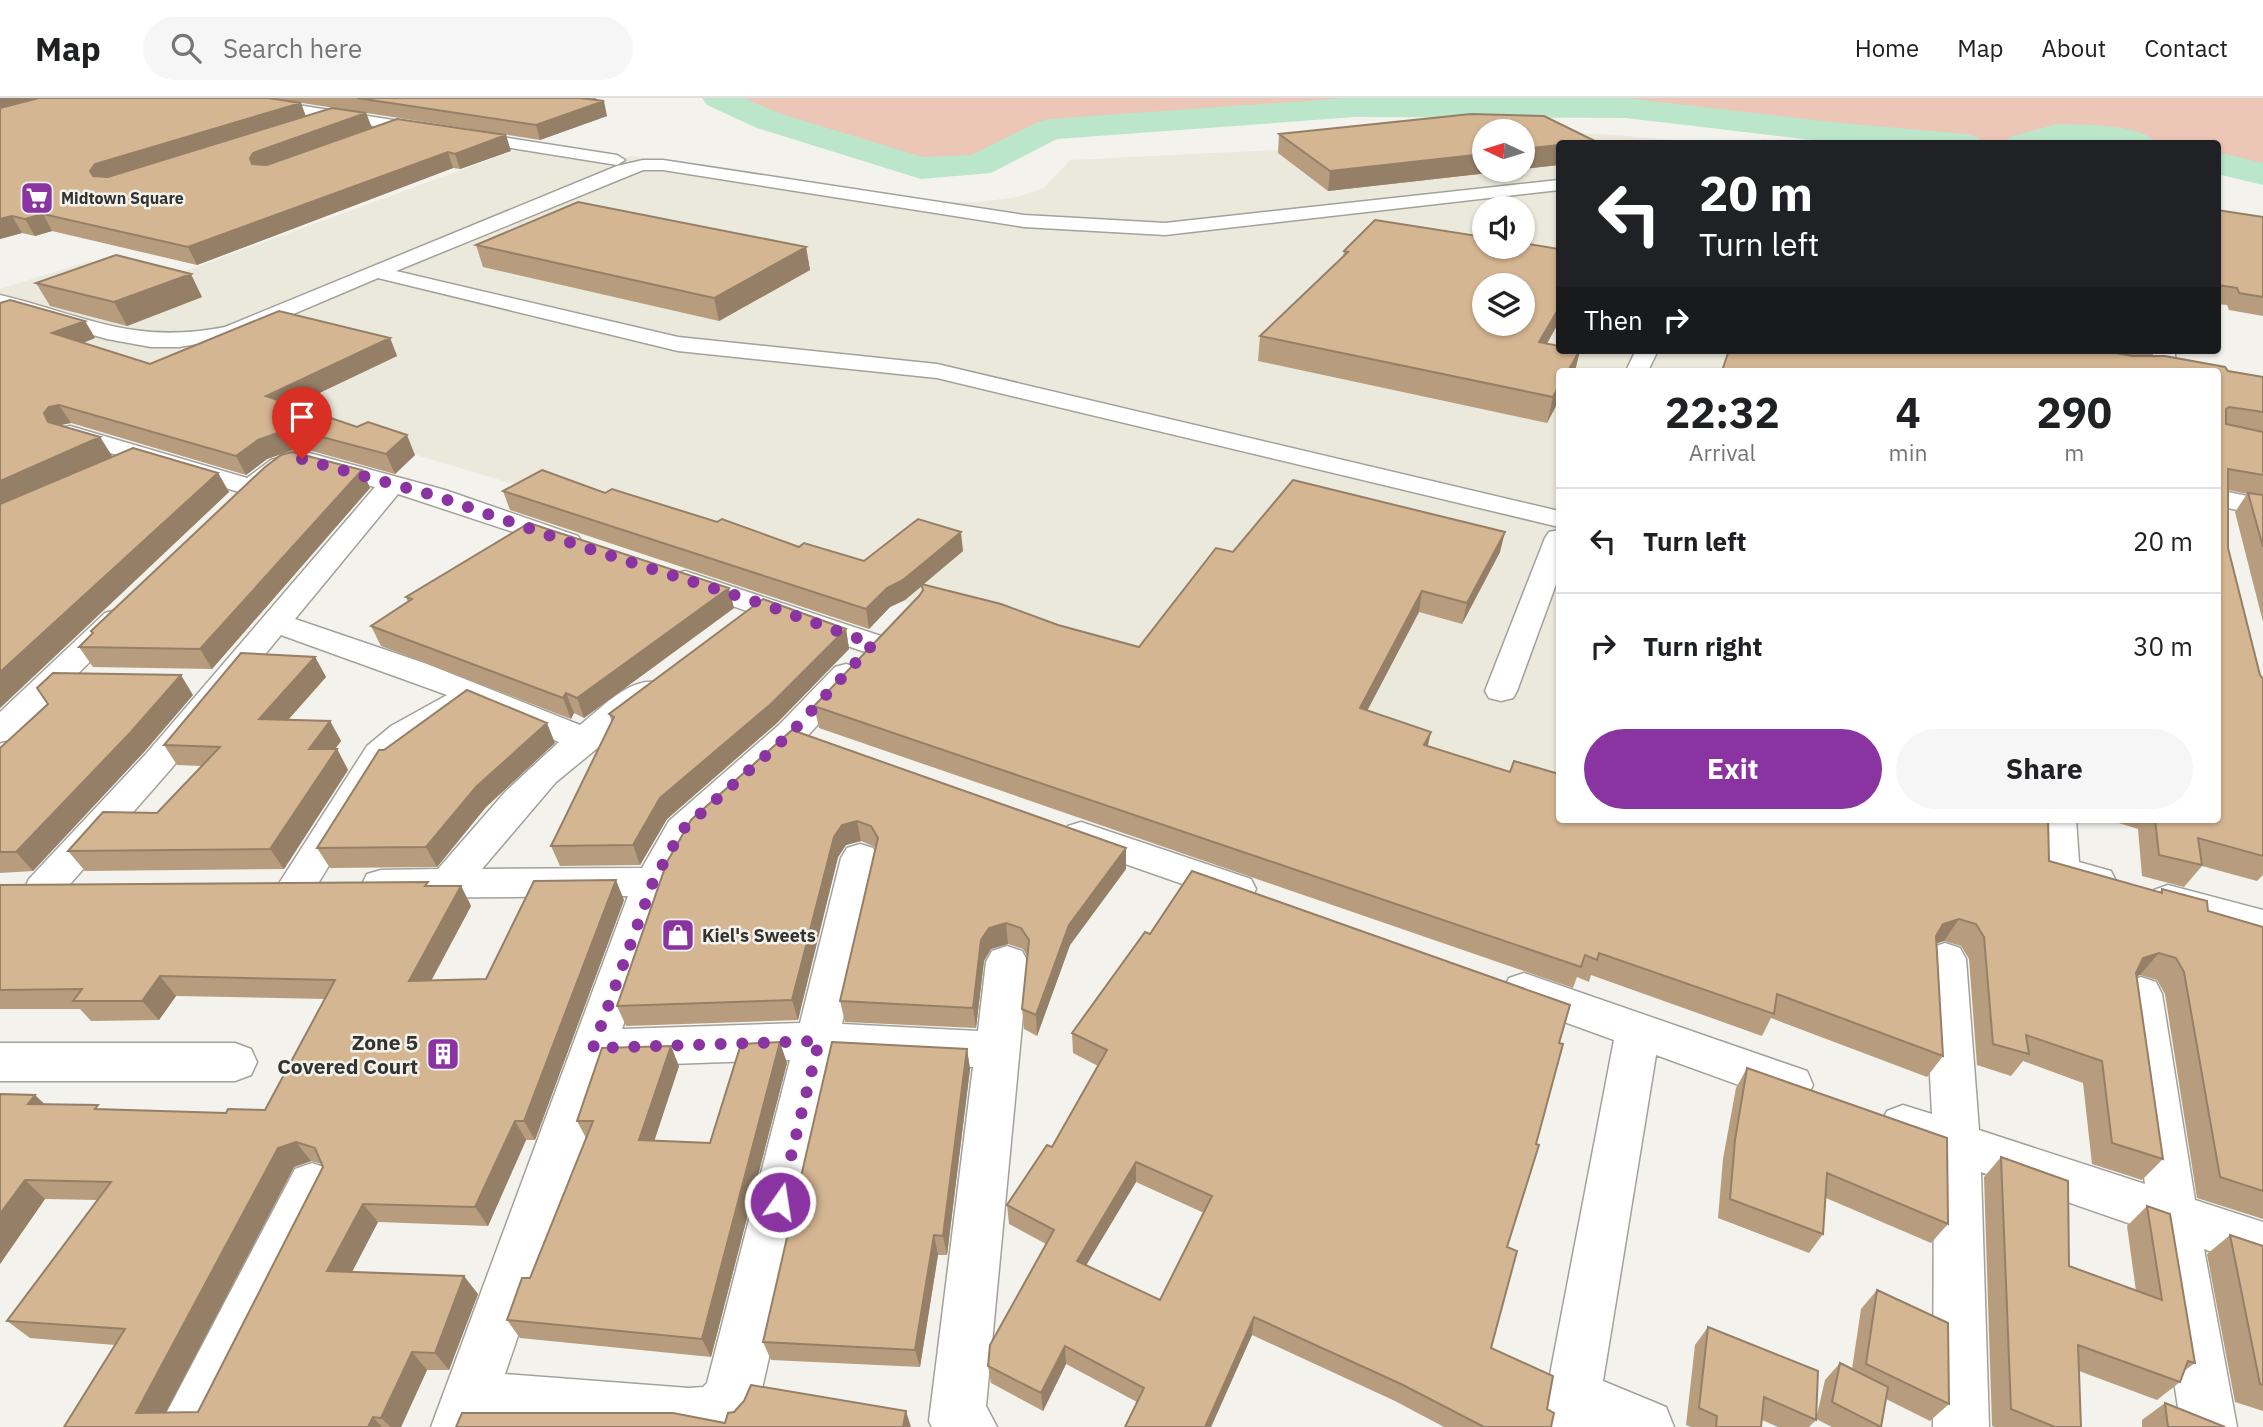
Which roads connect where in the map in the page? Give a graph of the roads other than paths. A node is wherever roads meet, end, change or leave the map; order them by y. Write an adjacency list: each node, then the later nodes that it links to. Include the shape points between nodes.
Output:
1 (225, 98): 3 (street)
2 (317, 98): 3 (street)
3 (286, 108): 4 (street)
4 (338, 116): 5 (street); 6 (street)
5 (400, 126): 7 (street); 8 (street)
6 (304, 128)
7 (363, 140)
8 (617, 160)
9 (1556, 185): 10 (street, via 1165,229 1024,221 663,164 643,165)
10 (380, 272): 11 (street, via 231,332 172,341 125,336); 18 (street, via 678,344 937,371)
11 (0, 301)
12 (70, 433): 13 (street)
13 (144, 454): 14 (street); 15 (street, via 242,498 279,464 302,459)
14 (108, 470)
15 (393, 483): 20 (street); 24 (street)
16 (2263, 507): 17 (street)
17 (2221, 509)
18 (1556, 518)
19 (1556, 546): 31 (street)
20 (596, 551)
21 (660, 572): 23 (street)
22 (134, 603): 27 (street)
23 (763, 604): 25 (street); 34 (street, via 887,631)
24 (275, 624): 30 (street); 32 (street)
25 (730, 629)
26 (676, 669): 35 (street)
27 (55, 679): 28 (street); 33 (street)
28 (94, 680)
29 (186, 681): 30 (street)
30 (225, 682): 44 (street, via 158,762 27,889)
31 (1501, 691)
32 (473, 695): 35 (street); 43 (street, via 403,734 379,754)
33 (1, 728)
34 (791, 733): 36 (street); 40 (street, via 682,830)
35 (584, 739): 41 (street, via 501,818)
36 (830, 746)
37 (2058, 823): 46 (street, via 2060,872)
38 (1052, 824): 45 (street)
39 (860, 858): 52 (street)
40 (653, 882): 41 (street); 53 (street)
41 (448, 884): 43 (street)
42 (256, 885): 43 (street)
43 (297, 885)
44 (96, 888)
45 (1273, 902)
46 (2263, 925)
47 (1945, 959): 59 (street)
48 (1007, 962): 54 (street)
49 (1495, 980): 51 (street)
50 (2141, 994): 61 (street)
51 (1638, 1030): 57 (street); 63 (street)
52 (819, 1041): 53 (street); 54 (street); 64 (street, via 735,1389 726,1406 708,1415 689,1416)
53 (593, 1048): 64 (street)
54 (996, 1051): 66 (street, via 957,1422)
55 (0, 1062): 56 (street)
56 (235, 1062)
57 (1830, 1098)
58 (1868, 1112): 59 (street)
59 (1957, 1144): 61 (street); 68 (street)
60 (312, 1185): 65 (street)
61 (2173, 1214): 62 (street); 69 (street)
62 (2263, 1246)
63 (1571, 1411): 67 (street)
64 (465, 1412)
65 (187, 1427)
66 (969, 1427)
67 (1646, 1427)
68 (1961, 1427)
69 (2209, 1427)

